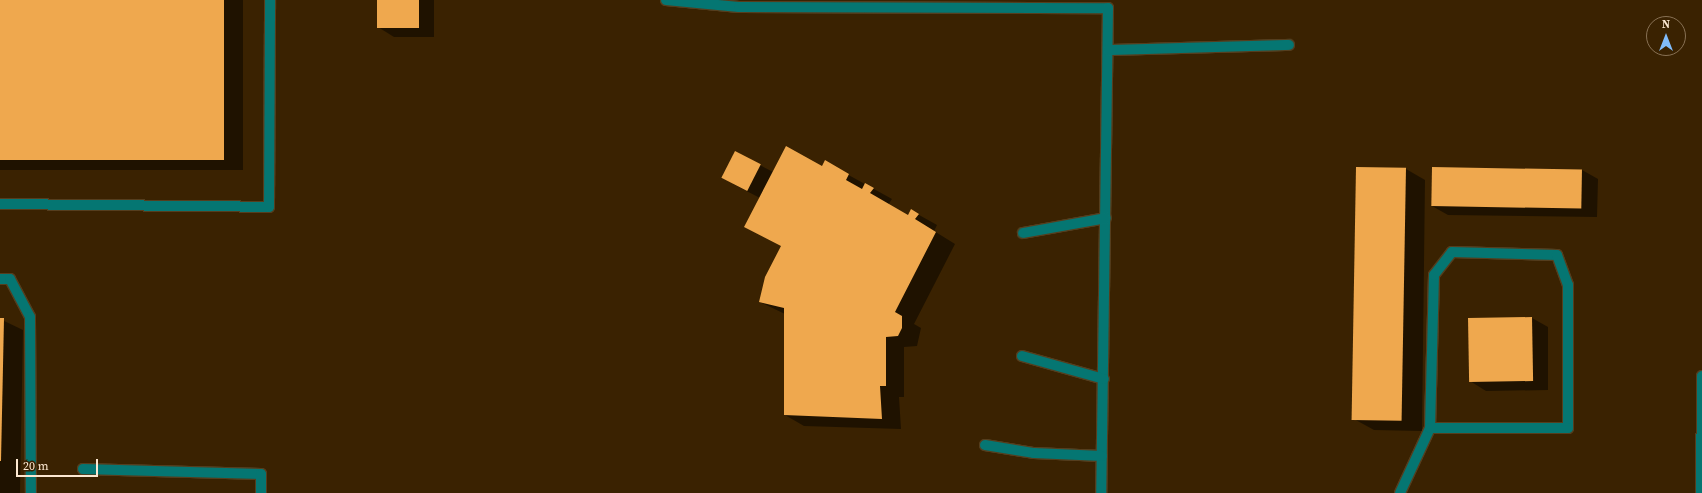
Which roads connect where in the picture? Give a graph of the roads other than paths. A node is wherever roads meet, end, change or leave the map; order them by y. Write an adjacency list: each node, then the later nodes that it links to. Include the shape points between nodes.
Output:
1 (270, 0): 6 (lane, via 269,207)
2 (666, 0): 3 (lane, via 739,7)
3 (826, 4): 5 (lane, via 1108,8)
4 (1289, 45): 5 (lane)
5 (1108, 50): 7 (lane)
6 (0, 204)
7 (1106, 218): 8 (lane); 12 (lane)
8 (1023, 233)
9 (0, 279): 17 (lane, via 10,279 30,317)
10 (1022, 356): 12 (lane)
11 (1702, 376): 21 (lane)
12 (1104, 379): 15 (lane)
13 (1430, 428): 13 (lane, via 1434,275 1452,252 1557,255 1568,285 1568,428); 20 (lane)
14 (985, 445): 15 (lane, via 1034,453)
15 (1102, 456): 19 (lane)
16 (83, 469): 18 (lane, via 261,474)
17 (31, 493)
18 (261, 493)
19 (1101, 493)
20 (1400, 493)
21 (1701, 493)

